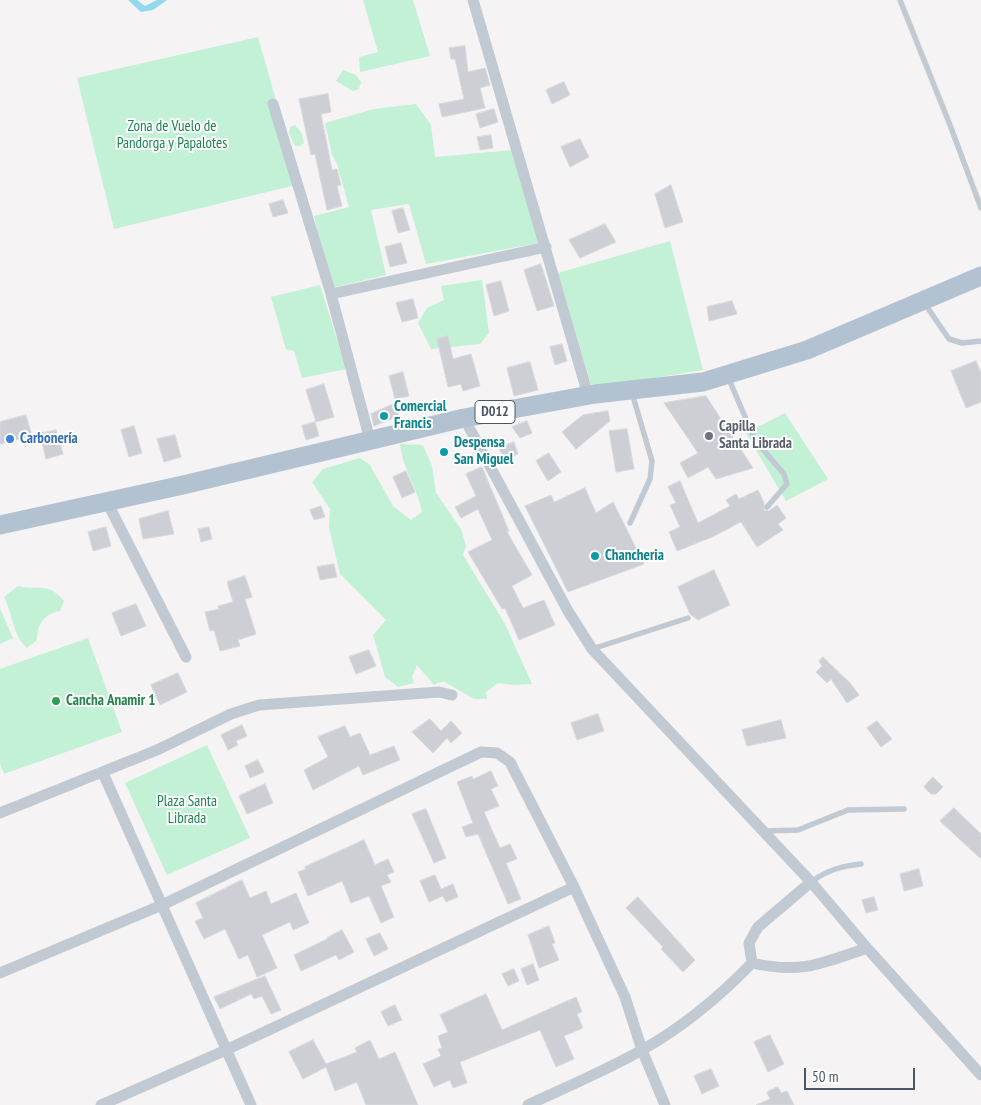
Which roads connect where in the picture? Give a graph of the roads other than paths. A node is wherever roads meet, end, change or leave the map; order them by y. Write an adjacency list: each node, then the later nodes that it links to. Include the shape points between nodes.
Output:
1 (473, 0): 5 (street)
2 (900, 0): 4 (lane)
3 (273, 104): 7 (street)
4 (981, 208)
5 (546, 246): 7 (street); 12 (street)
6 (981, 276): 8 (main road, D012)
7 (331, 294): 14 (street)
8 (922, 300): 9 (lane, via 949,339); 10 (main road, D012, via 807,350)
9 (981, 341)
10 (728, 375): 11 (main road, D012, via 703,382); 16 (lane, via 755,440 784,474 787,484)
11 (632, 391): 12 (main road, D012); 17 (lane, via 652,461 650,479)
12 (588, 395): 13 (main road, D012)
13 (464, 418): 14 (main road, D012); 20 (street, via 568,611)
14 (370, 440): 15 (main road, D012)
15 (107, 502): 18 (main road, D012); 21 (street)
16 (767, 507)
17 (630, 523)
18 (0, 525)
19 (688, 618): 20 (lane)
20 (592, 649): 26 (street)
21 (186, 657)
22 (452, 695): 23 (street, via 438,692 259,705 231,714)
23 (103, 773): 25 (street); 30 (street)
24 (904, 810): 26 (lane, via 848,810 798,830)
25 (0, 813)
26 (762, 831): 28 (street)
27 (862, 864): 28 (lane, via 844,866)
28 (811, 882): 31 (street); 32 (street, via 758,927 749,943)
29 (574, 887): 30 (street, via 510,762 497,753 481,752); 34 (street); 35 (street, via 624,997)
30 (162, 905): 33 (street); 34 (street)
31 (867, 948): 32 (street, via 811,967 770,967); 36 (street)
32 (752, 963): 35 (street, via 726,990)
33 (0, 973)
34 (226, 1050): 37 (street); 38 (street)
35 (642, 1050): 39 (street); 40 (street)
36 (981, 1074)
37 (101, 1105)
38 (251, 1105)
39 (528, 1105)
40 (665, 1105)

